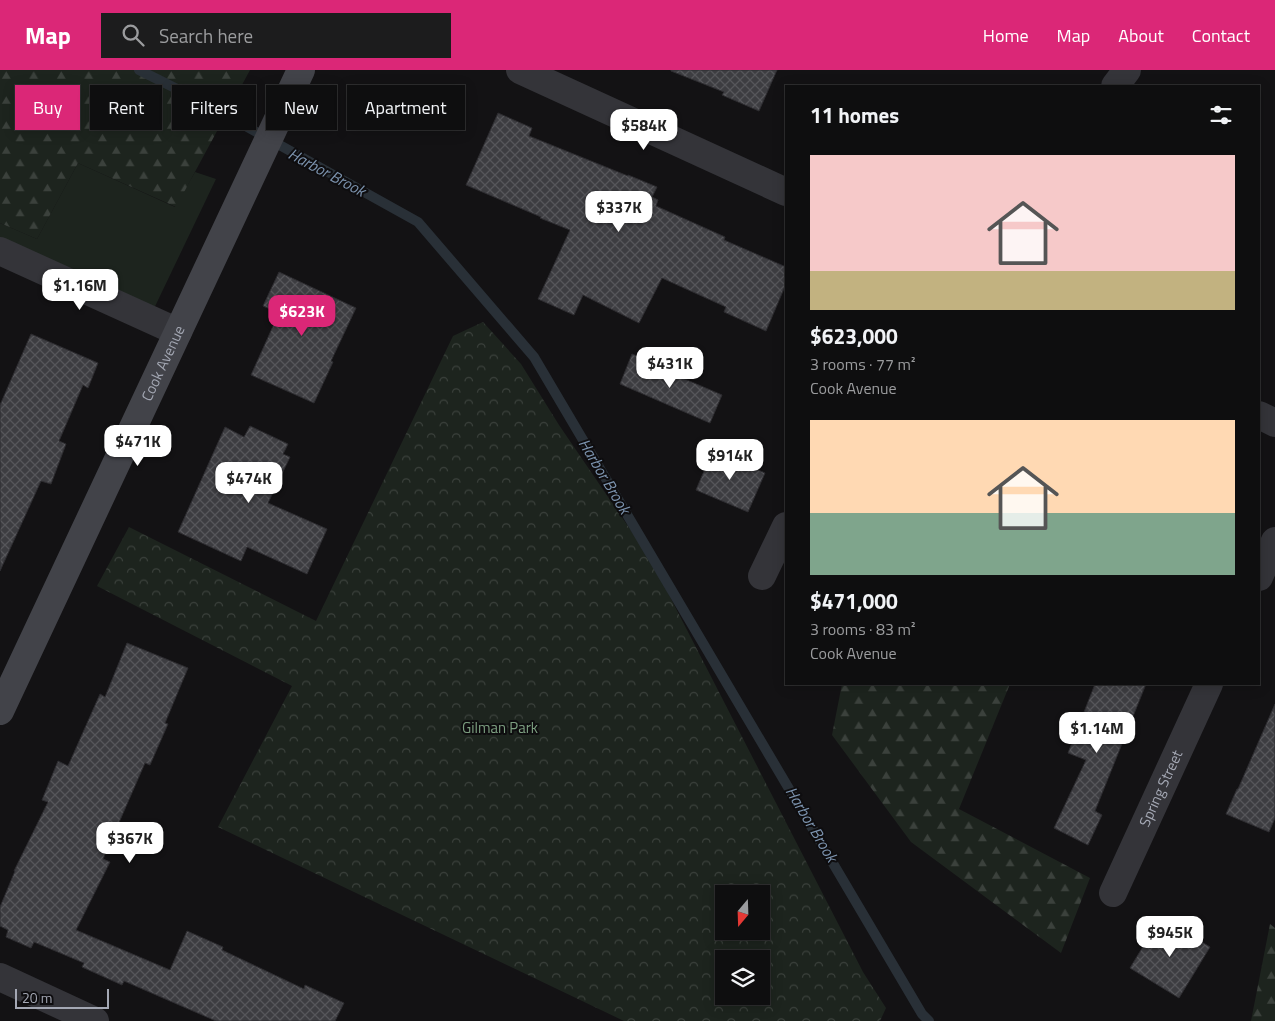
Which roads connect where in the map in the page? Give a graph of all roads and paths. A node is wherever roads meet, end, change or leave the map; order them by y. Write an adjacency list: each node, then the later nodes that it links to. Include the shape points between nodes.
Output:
1 (301, 70): 7 (main road, Cook Avenue)
2 (520, 70): 5 (street)
3 (1127, 70): 4 (street)
4 (1116, 85)
5 (785, 192)
6 (0, 251): 7 (street)
7 (178, 332): 15 (main road, Cook Avenue)
8 (1260, 416): 9 (street)
9 (1275, 423)
10 (785, 528): 13 (street)
11 (1275, 541): 12 (street)
12 (1260, 574)
13 (762, 576)
14 (1209, 685): 16 (street, Spring Street)
15 (0, 711)
16 (1112, 893)
17 (0, 977): 18 (street)
18 (95, 1021)

